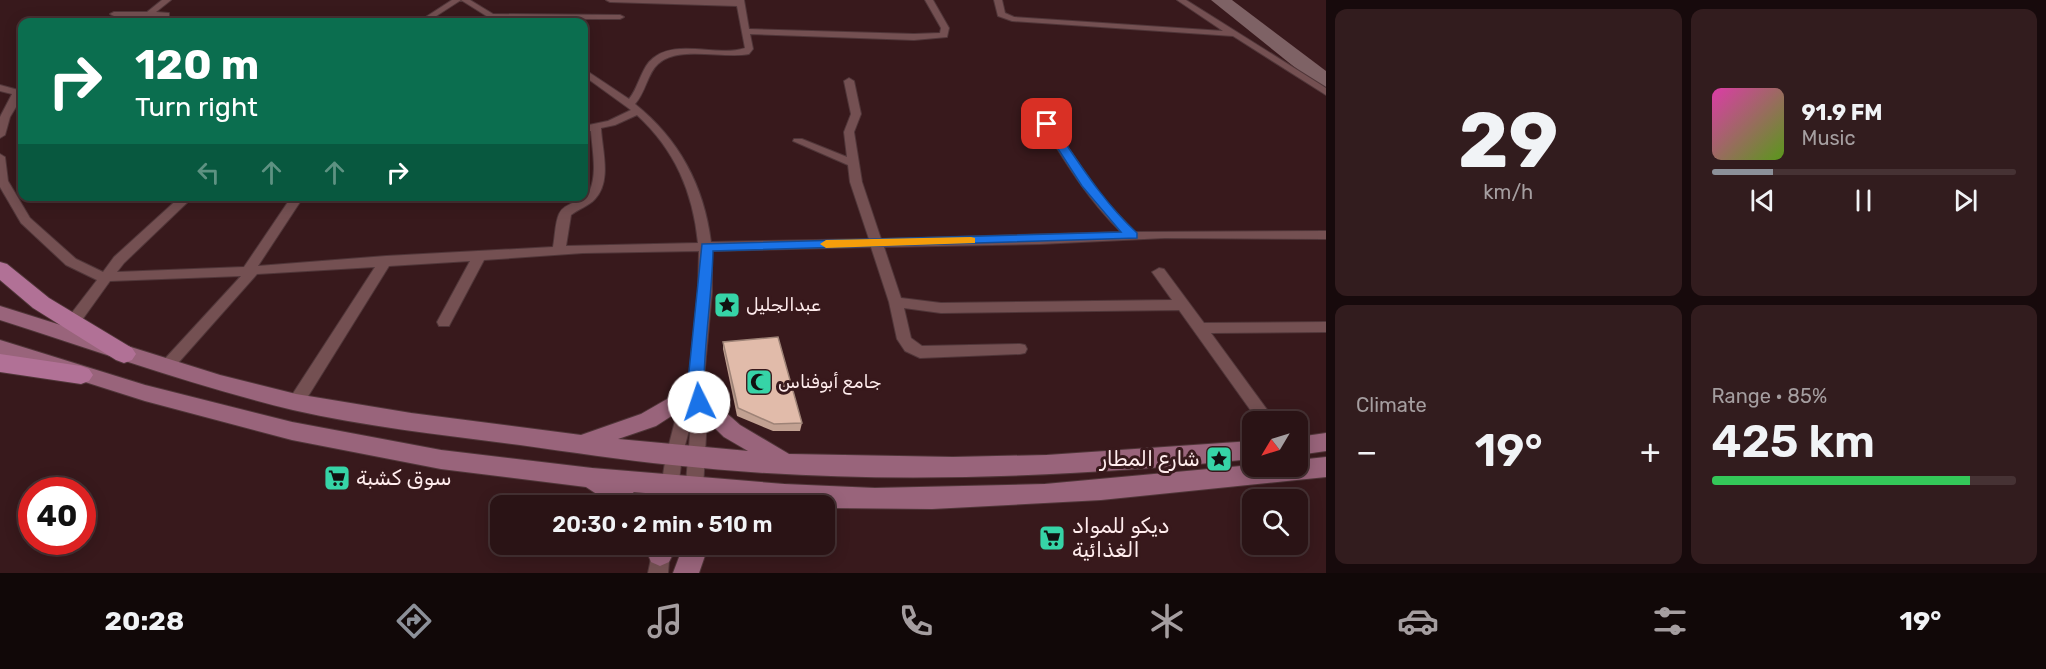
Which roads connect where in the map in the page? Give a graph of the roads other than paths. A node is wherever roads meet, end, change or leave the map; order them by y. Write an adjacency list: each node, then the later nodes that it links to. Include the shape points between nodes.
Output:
1 (167, 0): 10 (street)
2 (457, 0): 14 (street)
3 (465, 0): 12 (street)
4 (610, 0): 8 (street)
5 (929, 0): 16 (street, via 945,28 944,35)
6 (998, 0): 17 (street, via 1001,14 1012,19)
7 (1181, 0): 17 (street)
8 (740, 2): 16 (street)
9 (114, 14): 10 (street)
10 (148, 15): 11 (street)
11 (166, 15)
12 (492, 16): 13 (street); 15 (street)
13 (620, 17)
14 (428, 18)
15 (495, 18)
16 (745, 31): 24 (street, via 749,49 746,52 680,52 659,57 647,74)
17 (1235, 34): 22 (street)
18 (588, 75): 24 (street)
19 (849, 81): 31 (street, via 856,114 849,132)
20 (0, 88): 21 (street)
21 (18, 92)
22 (1326, 92)
23 (18, 96): 28 (street, via 5,117)
24 (634, 107): 26 (street); 39 (street, via 681,159 700,206)
25 (1047, 124): 37 (street, via 1086,184)
26 (596, 128): 27 (street); 32 (street, via 600,158 595,190)
27 (588, 129)
28 (0, 135)
29 (798, 141): 31 (street)
30 (0, 157): 46 (street, via 2,181 25,220 70,262)
31 (852, 163): 38 (street)
32 (588, 199)
33 (182, 201): 46 (street)
34 (295, 201): 44 (street)
35 (585, 201): 40 (street, via 565,214)
36 (1326, 235): 37 (street)
37 (1132, 236): 38 (street)
38 (875, 243): 39 (street); 47 (street)
39 (706, 247): 40 (street); 60 (street)
40 (559, 250): 41 (street)
41 (479, 256): 42 (street); 50 (street)
42 (386, 260): 44 (street); 61 (street)
43 (0, 269): 51 (highway)
44 (251, 270): 46 (street); 58 (street)
45 (1159, 272): 48 (street)
46 (103, 277): 51 (street)
47 (896, 302): 48 (street, via 941,308); 55 (street, via 904,339 915,350)
48 (1183, 305): 53 (street)
49 (0, 314): 56 (main road)
50 (444, 322)
51 (72, 323): 56 (highway)
52 (1326, 327): 53 (street)
53 (1200, 328): 62 (street)
54 (0, 347): 59 (main road)
55 (1020, 349)
56 (124, 354): 58 (main road)
57 (0, 363): 59 (highway)
58 (166, 367): 61 (main road)
59 (81, 375): 71 (main road, via 295,432 482,466)
60 (694, 393): 63 (main road, via 632,427); 67 (street); 68 (street); 69 (main road, via 738,436)
61 (296, 402): 63 (main road, via 411,422)
62 (1260, 411)
63 (582, 442): 67 (main road)
64 (1326, 442): 65 (main road)
65 (1308, 445)
66 (1242, 451): 69 (main road, via 1047,465)
67 (674, 456): 68 (main road); 73 (street)
68 (698, 458): 69 (main road); 74 (street)
69 (790, 463)
70 (1326, 467): 75 (main road, via 1073,494)
71 (579, 477): 72 (main road, via 601,484); 73 (main road)
72 (616, 495)
73 (669, 495)
74 (694, 495)
75 (835, 497)
76 (688, 555): 78 (street)
77 (693, 555): 78 (main road)
78 (686, 573)

